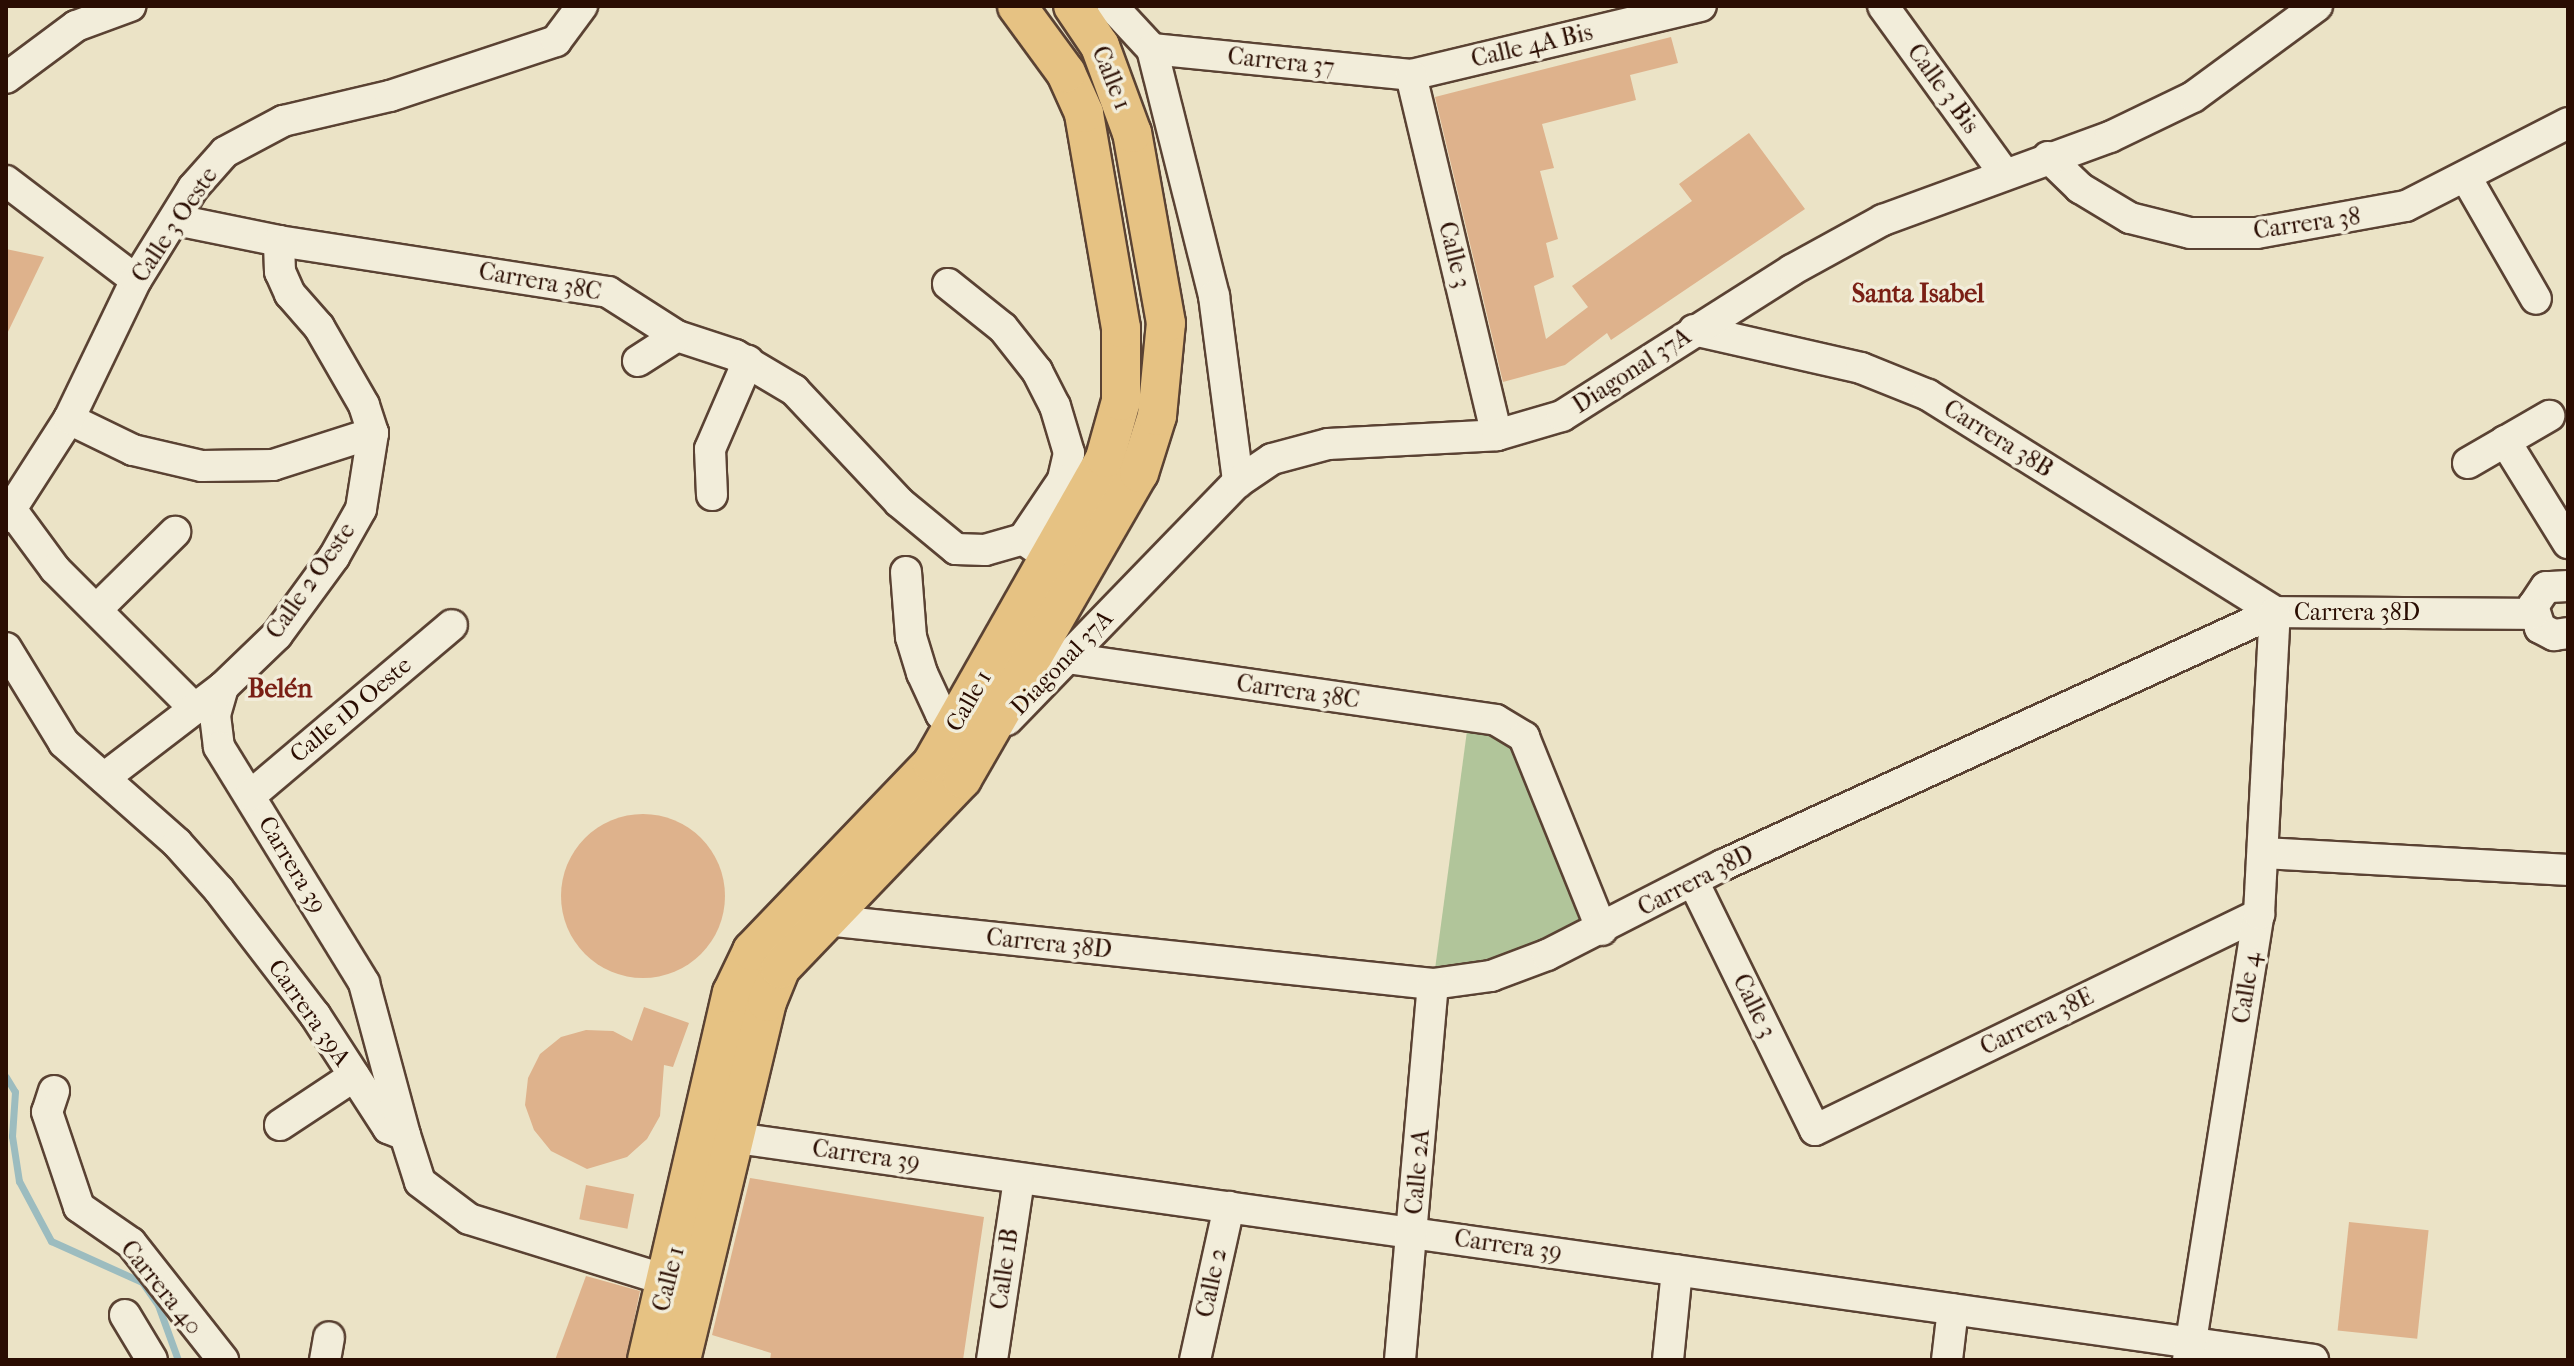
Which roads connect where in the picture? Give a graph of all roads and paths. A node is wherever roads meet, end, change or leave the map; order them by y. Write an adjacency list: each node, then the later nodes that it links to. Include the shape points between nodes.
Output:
1 (130, 6): 9 (street)
2 (582, 6): 18 (street, Calle 3 Oeste, via 556,41 390,96 283,121 225,152 193,188)
3 (1017, 6): 38 (main road, Calle 1, via 1066,73 1084,113 1108,234 1124,369 1105,458)
4 (1073, 6): 50 (main road, Calle 1, via 1111,69 1132,133 1159,269 1165,368 1139,473)
5 (1112, 6): 10 (street)
6 (1701, 6): 11 (street, Calle 4A Bis)
7 (1883, 6): 15 (street, Calle 3 Bis)
8 (2317, 6): 14 (street, Diagonal 37A, via 2193,97 2132,128)
9 (86, 16): 12 (street)
10 (1152, 49): 11 (street, Carrera 37); 33 (street, via 1214,296)
11 (1411, 75): 30 (street, Calle 3)
12 (6, 78)
13 (2568, 123): 16 (street, Carrera 38)
14 (2048, 157): 15 (street, Diagonal 37A); 16 (street, Carrera 38, via 2103,204 2130,218 2190,233 2326,225 2406,206)
15 (2003, 172): 23 (street, Diagonal 37A, via 1883,220)
16 (2467, 179): 22 (street)
17 (6, 181): 20 (street)
18 (176, 220): 19 (street, Carrera 38C); 20 (street, Calle 3 Oeste)
19 (279, 241): 24 (street, Carrera 38C, via 608,292); 29 (street, via 280,272 290,294 319,327 364,405)
20 (136, 280): 28 (street, Calle 3 Oeste)
21 (948, 284): 38 (street, via 1003,328 1037,371 1055,406 1069,453)
22 (2536, 299)
23 (1694, 330): 30 (street, Diagonal 37A, via 1586,405); 42 (street, Carrera 38B, via 1861,368 1928,395)
24 (677, 336): 25 (street); 26 (street, Carrera 38C)
25 (638, 361)
26 (748, 361): 34 (street, via 710,449); 38 (street, Carrera 38C, via 794,390 899,502 956,549)
27 (2549, 416): 31 (street)
28 (69, 419): 29 (street, via 122,446 167,460 237,467 307,458); 35 (street, Calle 3 Oeste)
29 (373, 433): 48 (street, Calle 2 Oeste, via 361,509 334,557 277,635)
30 (1497, 435): 33 (street, Diagonal 37A, via 1311,446 1272,459)
31 (2505, 441): 32 (street); 37 (street)
32 (2468, 463)
33 (1238, 482): 47 (street, Diagonal 37A)
34 (712, 495)
35 (9, 514): 41 (street)
36 (175, 532): 41 (street)
37 (2568, 543)
38 (1036, 549): 50 (main road, Calle 1)
39 (906, 572): 50 (street, via 911,637 922,673 941,714)
40 (2568, 586): 43 (street, via 2540,592)
41 (97, 609): 49 (street)
42 (2275, 612): 43 (street, Carrera 38D); 53 (street, Calle 4); 55 (street, Carrera 38D)
43 (2533, 614): 45 (street, via 2547,632)
44 (452, 625): 52 (street, Calle 1D Oeste)
45 (2568, 633)
46 (6, 648): 51 (street, Carrera 39A, via 64,743)
47 (1067, 658): 50 (street, Diagonal 37A); 58 (street, Carrera 38C, via 1496,720 1524,737)
48 (223, 687): 49 (street, Calle 2 Oeste); 52 (street, Carrera 39, via 215,715 219,747)
49 (195, 709): 51 (street, Calle 2 Oeste)
50 (971, 735): 57 (main road, Calle 1, via 939,806); 65 (main road, Calle 1, via 752,951 732,993)
51 (104, 778): 60 (street, Carrera 39A, via 177,843 219,890 315,1015)
52 (251, 795): 64 (street, Carrera 39, via 364,983)
53 (2265, 853): 54 (street); 56 (street, Calle 4)
54 (2568, 870)
55 (1693, 881): 58 (street, Carrera 38D); 63 (street, Calle 3)
56 (2259, 914): 63 (street, Carrera 38E); 73 (street, Calle 4)
57 (826, 920): 59 (street, Carrera 38D); 65 (main road, Calle 1, via 780,969)
58 (1602, 930): 59 (street, Carrera 38D, via 1491,976)
59 (1433, 984): 68 (street, Calle 2A)
60 (354, 1076): 62 (street); 64 (street, Carrera 39A, via 388,1128)
61 (54, 1091): 75 (street, Carrera 40, via 47,1112 79,1207 131,1243)
62 (280, 1125)
63 (1815, 1130)
64 (405, 1135): 70 (street, via 420,1182 469,1219)
65 (719, 1135): 66 (street, Carrera 39); 70 (main road, Calle 1); 77 (main road, Calle 1)
66 (1019, 1179): 67 (street, Carrera 39); 78 (street, Calle 1B)
67 (1229, 1207): 68 (street, Carrera 39); 79 (street, Calle 2)
68 (1413, 1233): 69 (street, Carrera 39); 80 (street, Calle 2A)
69 (1677, 1270): 71 (street, Carrera 39); 81 (street)
70 (669, 1281): 76 (main road, Calle 1)
71 (1953, 1309): 73 (street, Carrera 39); 82 (street)
72 (125, 1315): 74 (street)
73 (2190, 1351): 83 (street, Carrera 39)
74 (152, 1360)
75 (223, 1360)
76 (647, 1360)
77 (681, 1360)
78 (992, 1360)
79 (1195, 1360)
80 (1400, 1360)
81 (1668, 1360)
82 (1947, 1360)
83 (2313, 1360)

